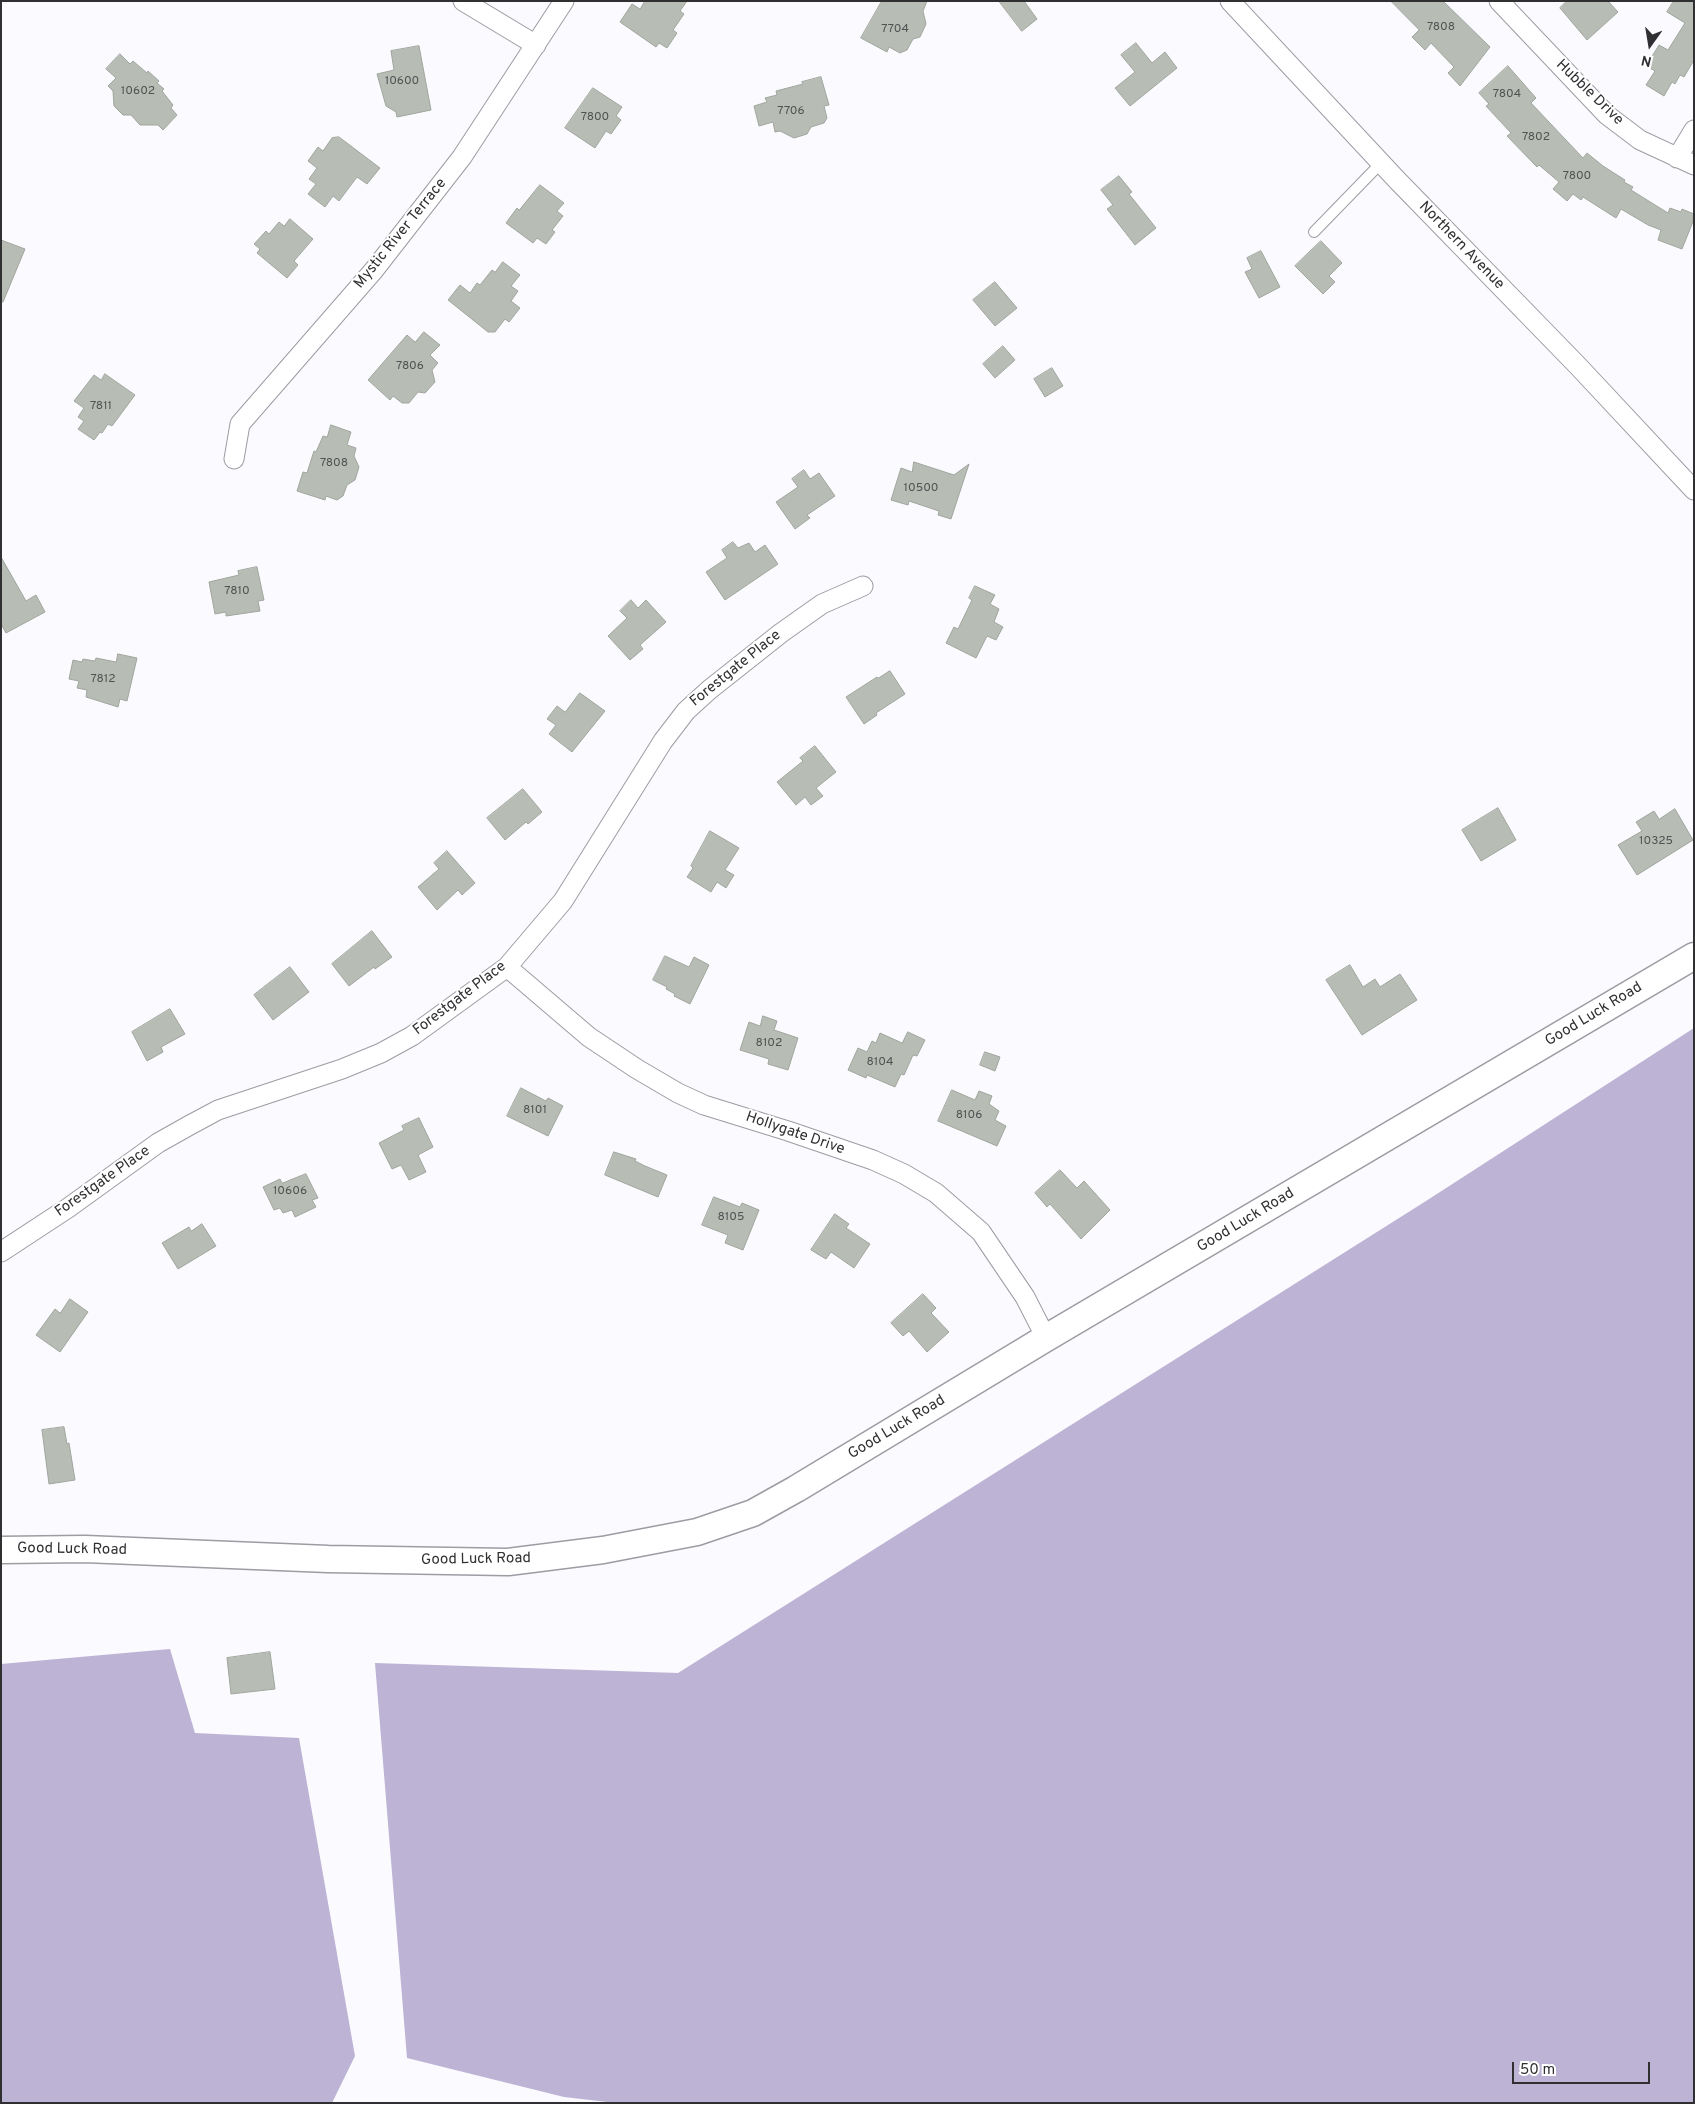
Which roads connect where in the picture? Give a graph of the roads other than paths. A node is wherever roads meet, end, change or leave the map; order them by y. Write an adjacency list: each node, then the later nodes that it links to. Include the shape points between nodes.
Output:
1 (463, 1): 5 (street)
2 (564, 1): 5 (street, Mystic River Terrace)
3 (1230, 1): 8 (street, Northern Avenue)
4 (1498, 1): 7 (street, Hubble Drive, via 1607,116 1640,140)
5 (536, 45): 10 (street, Mystic River Terrace, via 462,157 380,262 240,424)
6 (1694, 130): 7 (street)
7 (1685, 161)
8 (1380, 163): 9 (lane); 11 (street, Northern Avenue)
9 (1314, 232)
10 (234, 459)
11 (1694, 490)
12 (863, 586): 14 (street, Forestgate Place, via 822,604 781,632 686,711 663,741 563,901)
13 (1694, 956): 16 (street, Good Luck Road)
14 (507, 966): 15 (street, Forestgate Place, via 412,1036 381,1053 218,1110 158,1143); 16 (street, Hollygate Drive, via 589,1037 678,1093 704,1105 873,1160 936,1192 981,1232 1025,1297)
15 (1, 1252)
16 (1046, 1338): 17 (street, Good Luck Road, via 753,1513 697,1532 603,1550 508,1562 328,1559 85,1549)
17 (1, 1550)

